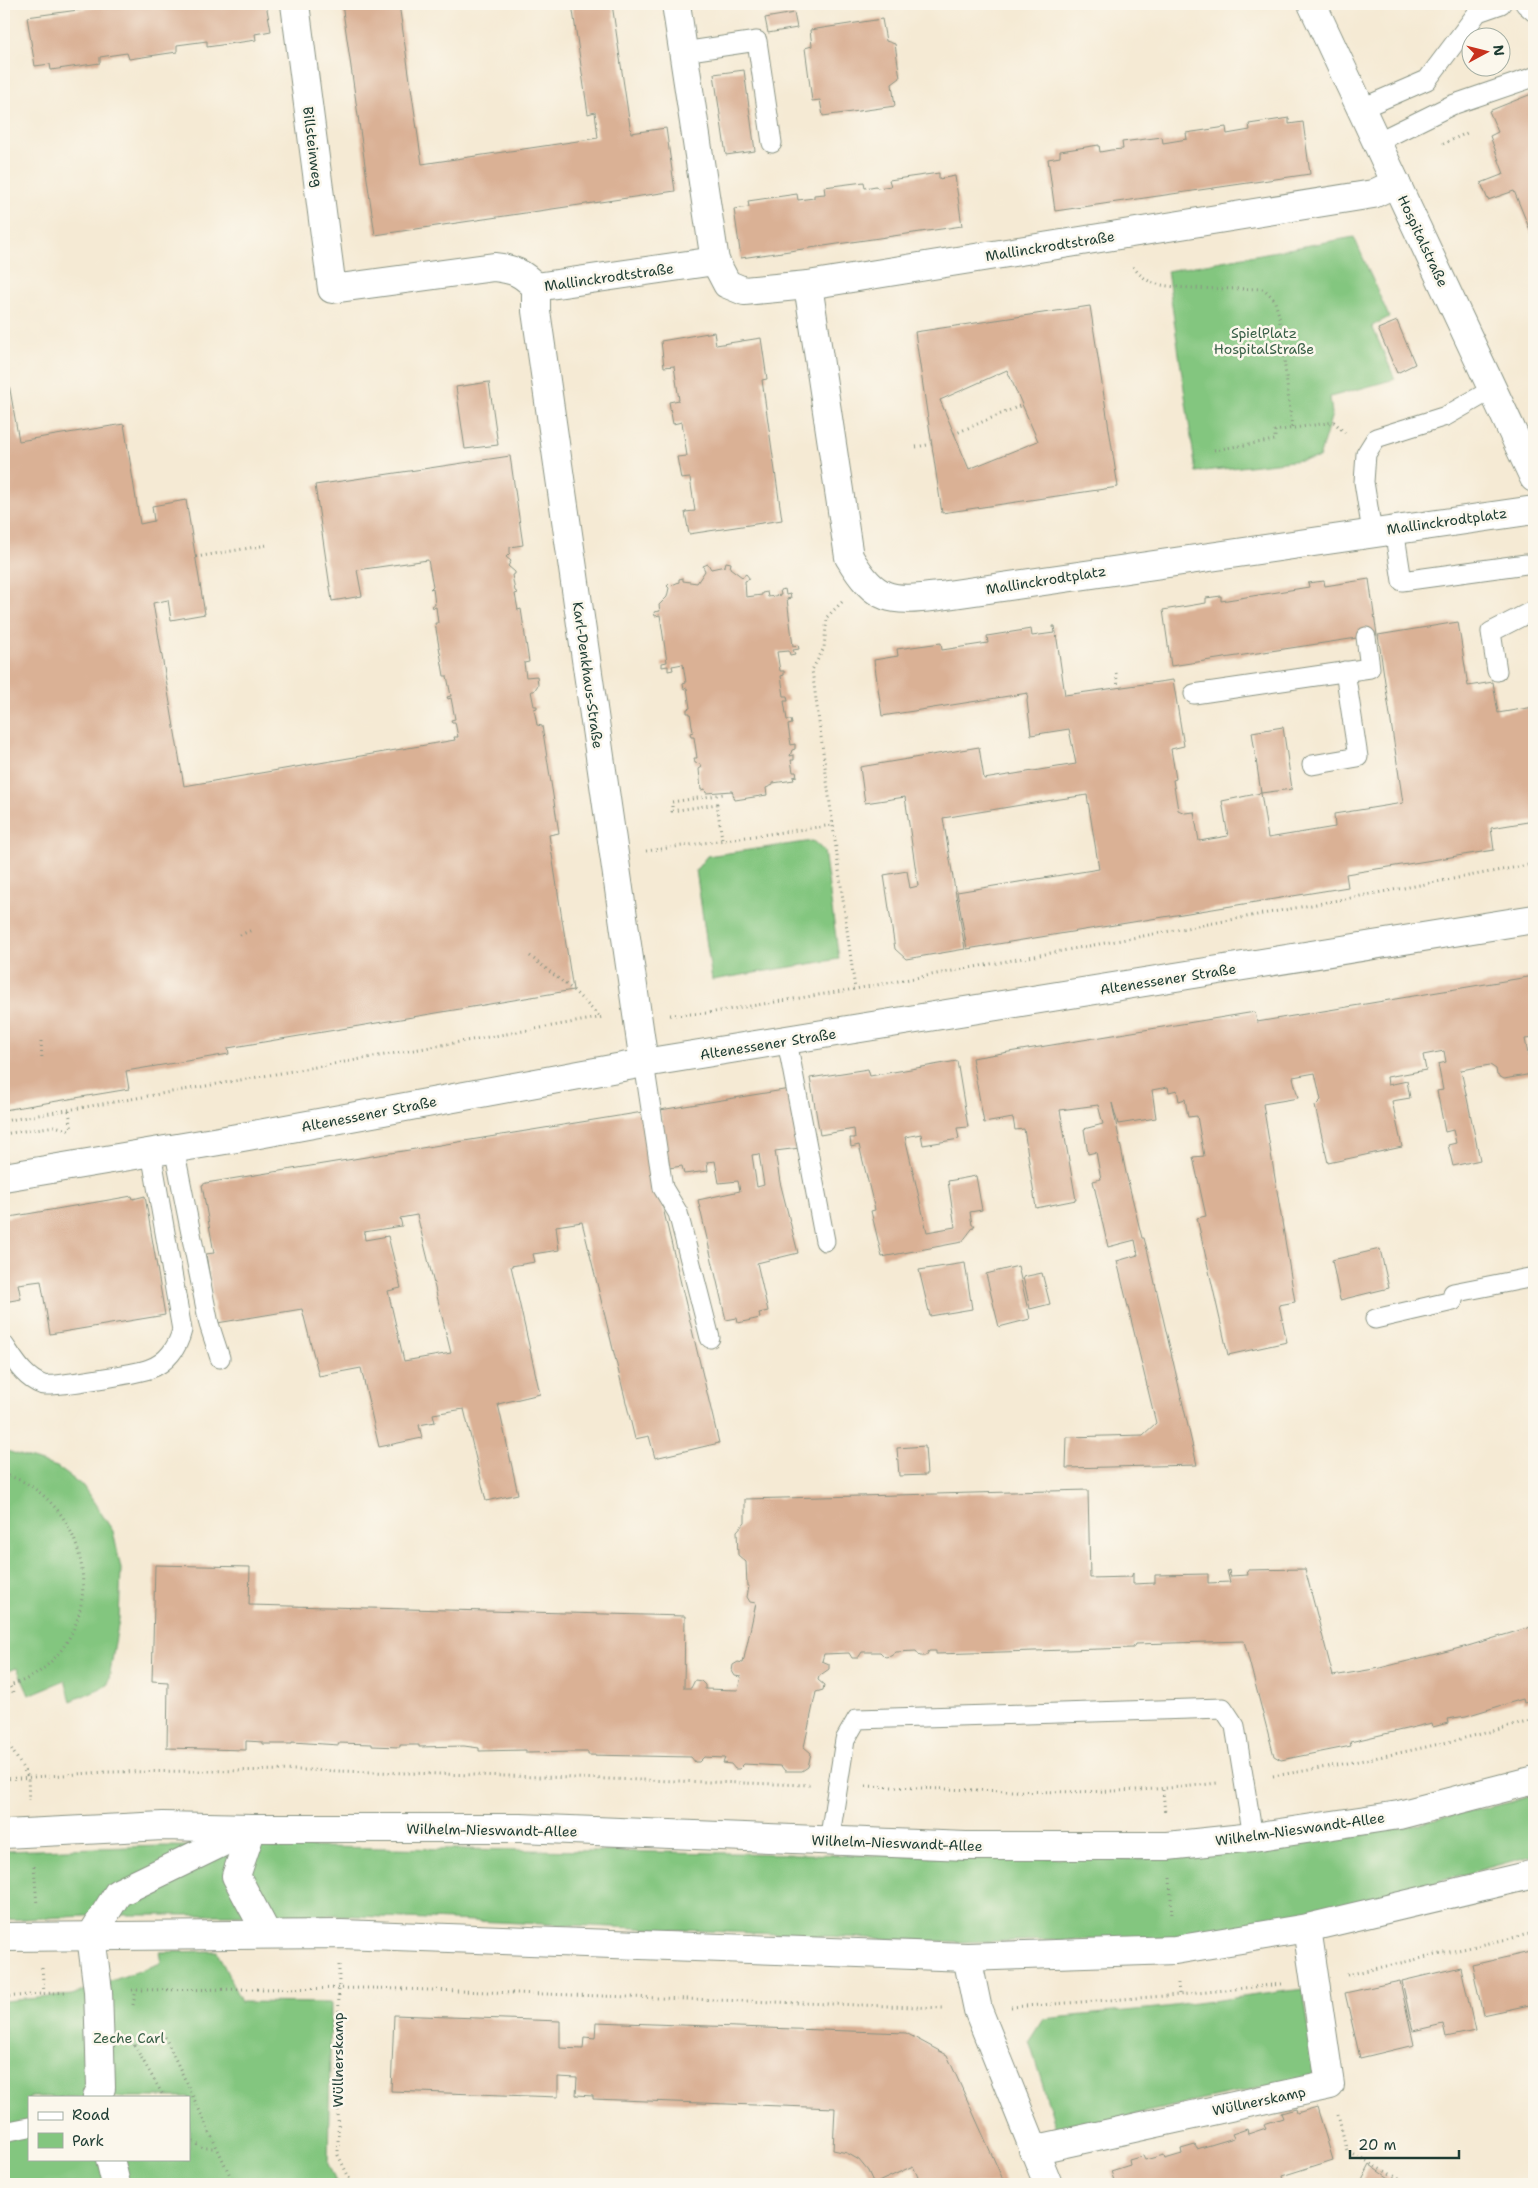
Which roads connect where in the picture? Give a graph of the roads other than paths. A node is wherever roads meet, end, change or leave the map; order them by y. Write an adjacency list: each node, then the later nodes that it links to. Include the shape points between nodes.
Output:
1 (295, 4): 16 (street, Billsteinweg)
2 (676, 4): 7 (street, Mallinckrodtstraße)
3 (1312, 4): 9 (street, Hospitalstraße)
4 (1501, 4): 9 (lane, via 1478,12 1427,80)
5 (1525, 4): 6 (lane)
6 (1534, 12)
7 (683, 52): 11 (lane, via 757,41); 13 (street, Mallinckrodtstraße)
8 (1534, 76): 10 (lane, via 1452,105)
9 (1360, 109): 10 (street, Hospitalstraße)
10 (1377, 142): 12 (street, Hospitalstraße)
11 (772, 143)
12 (1396, 183): 14 (street, Mallinckrodtstraße, via 1372,194); 17 (street, Hospitalstraße)
13 (714, 261): 14 (street, Mallinckrodtstraße, via 727,284 744,291); 15 (street, Mallinckrodtstraße)
14 (808, 285): 20 (street, Mallinckrodtplatz, via 849,557 862,579 879,594 905,600)
15 (536, 287): 16 (street, Mallinckrodtstraße, via 518,272 494,267); 30 (street, Karl-Denkhaus-Straße, via 536,311)
16 (332, 289)
17 (1493, 389): 18 (street, Hospitalstraße, via 1504,433); 20 (lane, via 1446,416 1376,438 1366,454 1364,482)
18 (1534, 478)
19 (1534, 510): 20 (street, Mallinckrodtplatz, via 1445,513)
20 (1383, 530): 21 (lane, via 1402,581)
21 (1526, 564)
22 (1534, 610): 25 (lane, via 1491,632)
23 (1366, 637): 24 (lane, via 1370,668)
24 (1345, 671): 26 (lane); 27 (lane, via 1358,758)
25 (1497, 671)
26 (1194, 694)
27 (1312, 765)
28 (1534, 919): 29 (street, Altenessener Straße)
29 (787, 1041): 30 (street, Altenessener Straße); 33 (lane)
30 (644, 1063): 31 (street, Altenessener Straße); 36 (lane, via 662,1188 678,1213)
31 (163, 1150): 32 (street, Altenessener Straße); 37 (lane, via 182,1330 179,1344 165,1359 149,1369 46,1387 29,1378); 38 (lane)
32 (4, 1177)
33 (825, 1241)
34 (1534, 1276): 35 (lane, via 1453,1293 1454,1301)
35 (1375, 1319)
36 (710, 1338)
37 (4, 1345)
38 (220, 1358)
39 (1534, 1780): 42 (street, Wilhelm-Nieswandt-Allee, via 1399,1815)
40 (252, 1828): 41 (street, Wilhelm-Nieswandt-Allee, via 163,1826); 43 (street, Wilhelm-Nieswandt-Allee, via 520,1828); 46 (street, via 236,1876); 48 (street, Wilhelm-Nieswandt-Allee, via 118,1893)
41 (4, 1834)
42 (1252, 1837): 43 (street, Wilhelm-Nieswandt-Allee, via 1167,1846); 43 (lane, via 1235,1726 1222,1708 858,1719 845,1740)
43 (829, 1842)
44 (1534, 1874): 45 (street)
45 (1307, 1928): 49 (street, via 1175,1950); 53 (street, Wüllnerskamp, via 1330,2085)
46 (266, 1934): 48 (street); 49 (street)
47 (4, 1936): 48 (street)
48 (91, 1936): 50 (street, via 98,1991 101,2088)
49 (967, 1957): 53 (street, via 978,2010)
50 (97, 2096)
51 (28, 2127): 52 (lane)
52 (4, 2132)
53 (1033, 2150): 56 (street)
54 (110, 2160): 55 (street)
55 (116, 2184)
56 (1048, 2184)

